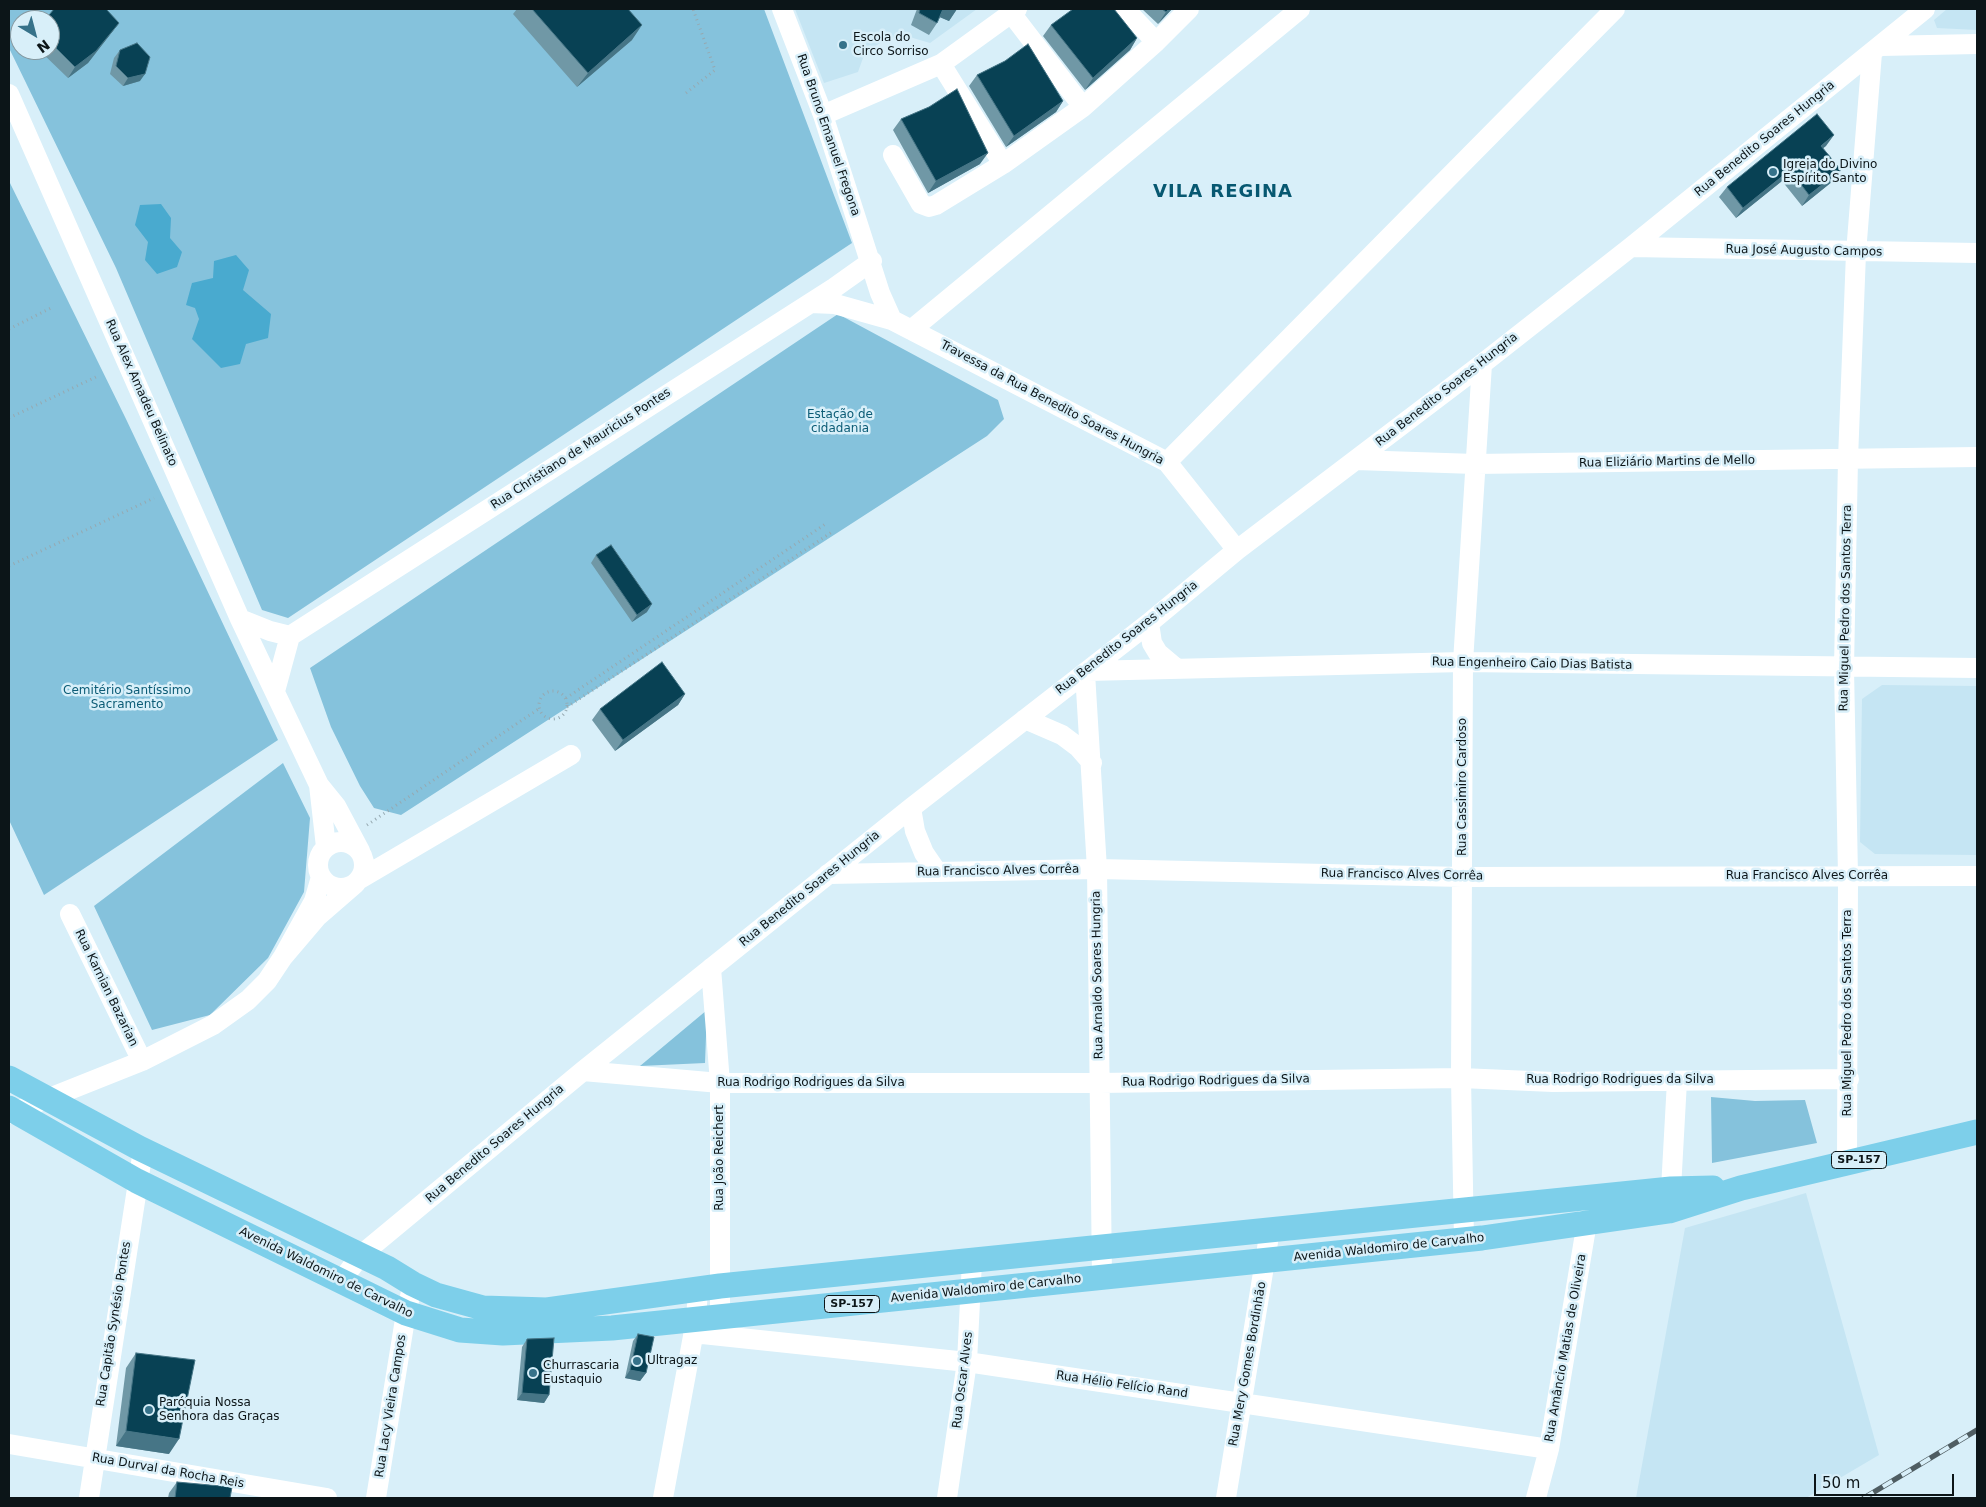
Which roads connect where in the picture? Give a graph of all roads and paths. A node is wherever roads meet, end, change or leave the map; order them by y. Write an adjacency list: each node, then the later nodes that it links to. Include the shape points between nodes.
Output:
1 (693, 9): 13 (path, via 715,70)
2 (782, 9): 16 (street, Rua Bruno Emanuel Fregona)
3 (1125, 9): 9 (street)
4 (1189, 9): 9 (street)
5 (1300, 9): 27 (street)
6 (1615, 9): 34 (street)
7 (1925, 9): 11 (street, Rua Benedito Soares Hungria)
8 (1014, 11): 12 (street); 15 (street)
9 (1156, 42): 15 (street)
10 (1977, 44): 11 (street)
11 (1876, 49): 19 (street, Rua Benedito Soares Hungria); 20 (street, Rua Miguel Pedro dos Santos Terra)
12 (941, 64): 16 (street); 18 (street)
13 (686, 93)
14 (9, 94): 41 (street, Rua Alex Amadeu Belinato)
15 (1083, 107): 18 (street)
16 (823, 115): 22 (street, Rua Bruno Emanuel Fregona)
17 (893, 155): 18 (street, via 920,204 929,207)
18 (1004, 164)
19 (1631, 247): 20 (street, Rua José Augusto Campos); 28 (street, Rua Benedito Soares Hungria)
20 (1856, 253): 21 (street, Rua José Augusto Campos); 32 (street, Rua Miguel Pedro dos Santos Terra)
21 (1977, 253)
22 (872, 261): 23 (street, Rua Christiano de Mauricius Pontes); 25 (street, Rua Bruno Emanuel Fregona, via 880,293)
23 (810, 303): 25 (street, Travessa da Rua Benedito Soares Hungria, via 835,304); 43 (street, Rua Christiano de Mauricius Pontes)
24 (51, 308): 26 (path)
25 (892, 320): 27 (street, Travessa da Rua Benedito Soares Hungria)
26 (9, 330)
27 (912, 330): 34 (street, Travessa da Rua Benedito Soares Hungria)
28 (1482, 364): 33 (street, Rua Benedito Soares Hungria); 35 (street, Rua Cassimiro Cardoso)
29 (98, 376): 30 (path)
30 (9, 418)
31 (1977, 457): 32 (street, Rua Eliziário Martins de Mello)
32 (1848, 459): 35 (street, Rua Eliziário Martins de Mello); 45 (street, Rua Miguel Pedro dos Santos Terra)
33 (1356, 460): 35 (street, Rua Eliziário Martins de Mello); 39 (street, Rua Benedito Soares Hungria)
34 (1167, 462): 39 (street, Travessa da Rua Benedito Soares Hungria)
35 (1475, 464): 44 (street, Rua Cassimiro Cardoso)
36 (154, 498): 40 (path)
37 (827, 523): 50 (path)
38 (832, 532): 51 (path)
39 (1237, 550): 42 (street, Rua Benedito Soares Hungria)
40 (9, 566)
41 (240, 619): 43 (street); 49 (street, Rua Alex Amadeu Belinato)
42 (1149, 623): 47 (street, via 1152,643 1158,653); 48 (street, Rua Benedito Soares Hungria)
43 (290, 636): 49 (street)
44 (1463, 662): 45 (street, Rua Engenheiro Caio Dias Batista); 47 (street, Rua Engenheiro Caio Dias Batista); 66 (street, Rua Cassimiro Cardoso)
45 (1844, 668): 46 (street, Rua Engenheiro Caio Dias Batista); 63 (street, Rua Miguel Pedro dos Santos Terra)
46 (1977, 668)
47 (1177, 669): 48 (street, Rua Engenheiro Caio Dias Batista)
48 (1086, 672): 53 (street, Rua Benedito Soares Hungria); 55 (street, Rua Arnaldo Soares Hungria)
49 (275, 691): 56 (street, Rua Alex Amadeu Belinato)
50 (566, 698): 51 (path); 52 (path, via 560,692 551,691 541,699)
51 (567, 707): 52 (path, via 562,716 554,719 545,716)
52 (540, 708): 58 (path)
53 (1025, 719): 55 (street, via 1062,735); 57 (street, Rua Benedito Soares Hungria)
54 (570, 755): 67 (street)
55 (1092, 762): 60 (street, Rua Arnaldo Soares Hungria)
56 (319, 785): 58 (street, via 336,806); 59 (street)
57 (911, 808): 61 (street, via 915,832); 62 (street, Rua Benedito Soares Hungria)
58 (356, 843): 59 (street, via 341,842); 67 (street, via 364,865)
59 (326, 847): 65 (street, via 318,861)
60 (1097, 868): 61 (street, Rua Francisco Alves Corrêa); 66 (street, Rua Francisco Alves Corrêa); 78 (street, Rua Arnaldo Soares Hungria)
61 (937, 872): 62 (street, Rua Francisco Alves Corrêa)
62 (828, 874): 70 (street, Rua Benedito Soares Hungria)
63 (1848, 876): 64 (street, Rua Francisco Alves Corrêa); 66 (street, Rua Francisco Alves Corrêa); 75 (street, Rua Miguel Pedro dos Santos Terra)
64 (1977, 876)
65 (321, 877): 67 (street, via 333,887 341,888); 69 (street, via 314,901)
66 (1463, 877): 74 (street, Rua Cassimiro Cardoso)
67 (357, 882): 69 (street, via 316,918)
68 (70, 914): 71 (street, Rua Karnian Bazarian)
69 (283, 957): 71 (street, via 248,1000 213,1025)
70 (711, 968): 72 (street, Rua Benedito Soares Hungria); 77 (street, Rua João Reichert)
71 (142, 1061): 79 (street)
72 (583, 1071): 77 (street, Rua Rodrigo Rodrigues da Silva); 93 (street, Rua Benedito Soares Hungria)
73 (9, 1078): 79 (main road, Avenida Waldomiro de Carvalho / SP-157)
74 (1460, 1078): 76 (street, Rua Rodrigo Rodrigues da Silva, via 1553,1082); 78 (street, Rua Rodrigo Rodrigues da Silva); 88 (street, Rua Cassimiro Cardoso)
75 (1849, 1079): 76 (street, Rua Rodrigo Rodrigues da Silva); 83 (street, Rua Miguel Pedro dos Santos Terra)
76 (1677, 1081): 86 (street)
77 (720, 1083): 78 (street, Rua Rodrigo Rodrigues da Silva); 99 (street, Rua João Reichert)
78 (1100, 1083): 92 (street, Rua Arnaldo Soares Hungria)
79 (47, 1100): 80 (street); 82 (main road, Avenida Waldomiro de Carvalho / SP-157)
80 (11, 1112): 84 (main road, Avenida Waldomiro de Carvalho / SP-157)
81 (1977, 1132): 83 (main road, Avenida Waldomiro de Carvalho / SP-157)
82 (143, 1150): 84 (street, Rua Capitão Synésio Pontes); 93 (main road, Avenida Waldomiro de Carvalho / SP-157)
83 (1847, 1163): 85 (main road, Avenida Waldomiro de Carvalho / SP-157)
84 (137, 1181): 97 (main road, Avenida Waldomiro de Carvalho / SP-157); 108 (street, Rua Capitão Synésio Pontes)
85 (1741, 1188): 86 (main road, Avenida Waldomiro de Carvalho / SP-157); 89 (main road, Avenida Waldomiro de Carvalho / SP-157, via 1669,1211)
86 (1671, 1189): 87 (main road, Avenida Waldomiro de Carvalho / SP-157)
87 (1592, 1197): 88 (main road, Avenida Waldomiro de Carvalho / SP-157); 89 (street, Rua Amâncio Matias de Oliveira)
88 (1462, 1210): 90 (main road, Avenida Waldomiro de Carvalho / SP-157); 91 (street, Rua Cassimiro Cardoso)
89 (1587, 1223): 91 (main road, Avenida Waldomiro de Carvalho / SP-157); 107 (street, Rua Amâncio Matias de Oliveira)
90 (1270, 1230): 92 (main road, Avenida Waldomiro de Carvalho / SP-157); 95 (street, Rua Mery Gomes Bordinhão)
91 (1464, 1240): 95 (main road, Avenida Waldomiro de Carvalho / SP-157)
92 (1101, 1248): 94 (main road, Avenida Waldomiro de Carvalho / SP-157); 96 (street, Rua Arnaldo Soares Hungria)
93 (361, 1255): 97 (street, Rua Benedito Soares Hungria); 98 (main road, Avenida Waldomiro de Carvalho / SP-157)
94 (972, 1261): 99 (main road, Avenida Waldomiro de Carvalho / SP-157); 100 (street, Rua Oscar Alves)
95 (1266, 1261): 96 (main road, Avenida Waldomiro de Carvalho / SP-157); 105 (street, Rua Mery Gomes Bordinhão)
96 (1102, 1277): 100 (main road, Avenida Waldomiro de Carvalho / SP-157)
97 (341, 1281): 101 (main road, Avenida Waldomiro de Carvalho / SP-157)
98 (413, 1284): 99 (main road, Avenida Waldomiro de Carvalho / SP-157, via 436,1295 483,1308 547,1310); 101 (street, Rua Lacy Vieira Campos)
99 (709, 1288): 102 (street, Rua João Reichert); 103 (street)
100 (972, 1291): 102 (main road, Avenida Waldomiro de Carvalho / SP-157); 104 (street, Rua Oscar Alves)
101 (406, 1313): 103 (main road, Avenida Waldomiro de Carvalho / SP-157, via 460,1330 503,1333); 111 (street, Rua Lacy Vieira Campos)
102 (720, 1317): 103 (main road, Avenida Waldomiro de Carvalho / SP-157)
103 (694, 1326): 104 (street, Rua Hélio Felício Rand); 112 (street)
104 (967, 1362): 105 (street, Rua Hélio Felício Rand); 113 (street, Rua Oscar Alves)
105 (1240, 1402): 107 (street, Rua Hélio Felício Rand); 114 (street, Rua Mery Gomes Bordinhão)
106 (9, 1444): 108 (street, Rua Durval da Rocha Reis)
107 (1549, 1449): 115 (street, Rua Amâncio Matias de Oliveira)
108 (94, 1458): 109 (street, Rua Capitão Synésio Pontes); 110 (street, Rua Durval da Rocha Reis)
109 (88, 1498)
110 (327, 1498)
111 (376, 1498)
112 (663, 1498)
113 (947, 1498)
114 (1226, 1498)
115 (1536, 1498)

